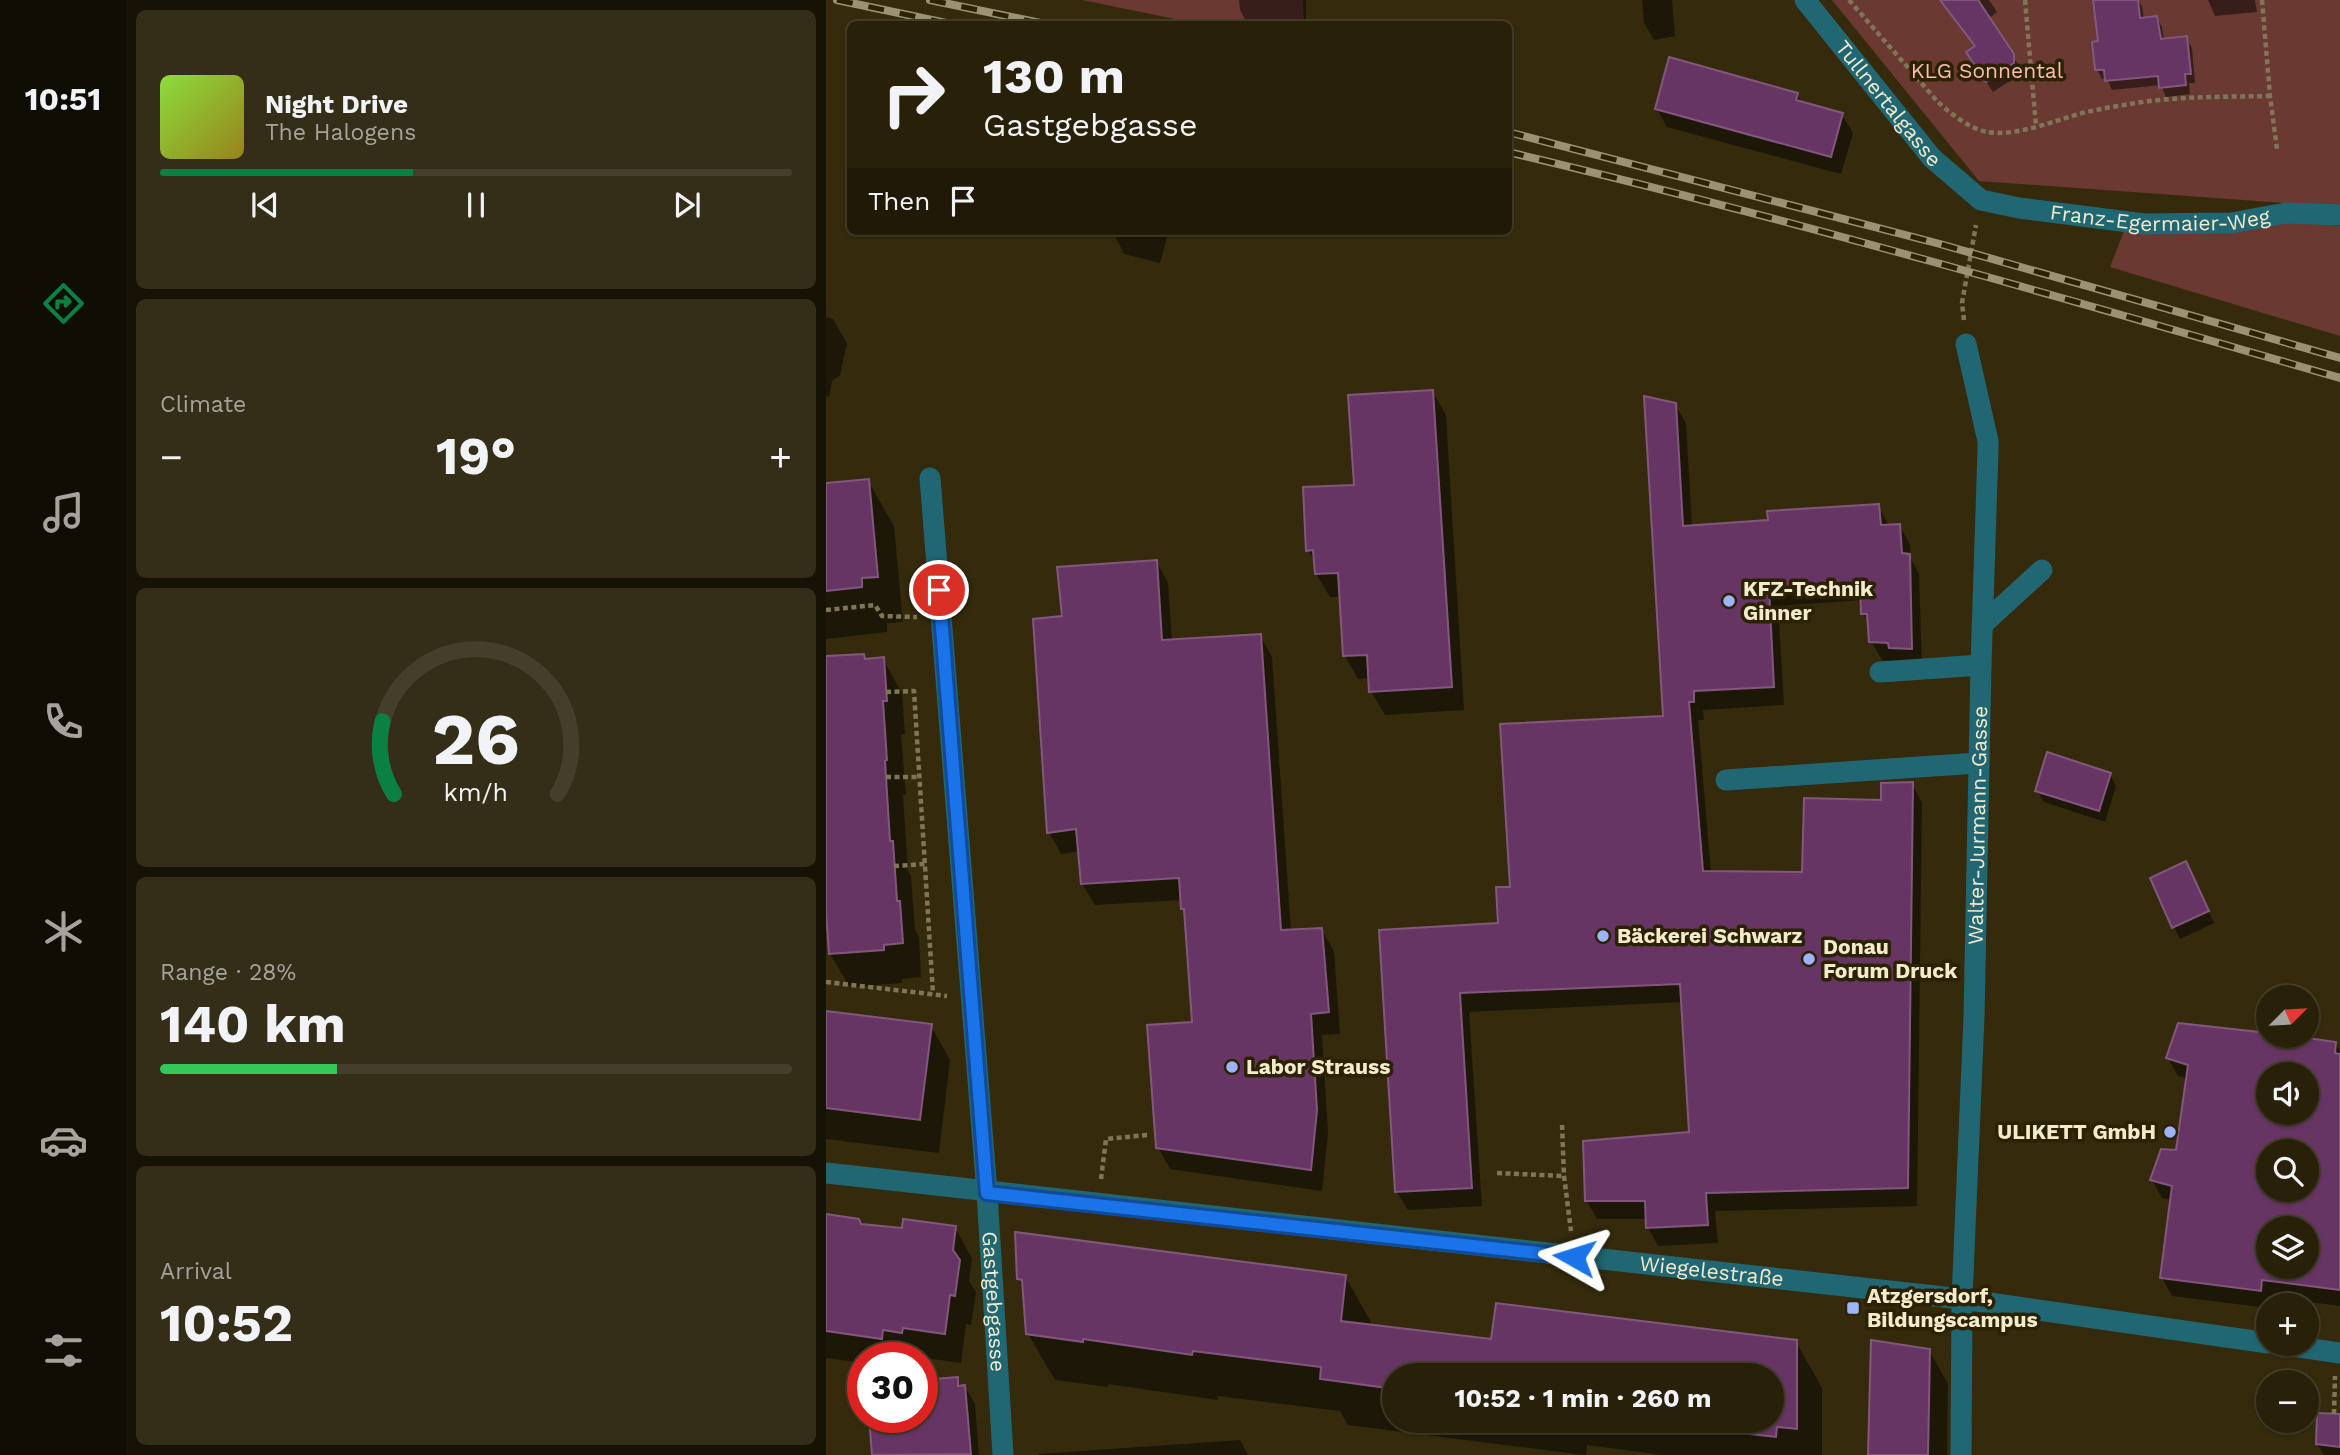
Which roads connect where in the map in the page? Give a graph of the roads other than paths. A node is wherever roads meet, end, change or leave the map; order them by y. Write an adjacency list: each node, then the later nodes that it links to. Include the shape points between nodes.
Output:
1 (1805, 0): 2 (street, Tullnertalgasse, via 1932,158)
2 (1981, 200): 3 (street, Franz-Egermaier-Weg, via 2144,225 2231,223 2286,213)
3 (2340, 215)
4 (1966, 344): 7 (street, Walter-Jurmann-Gasse, via 1988,441)
5 (930, 478): 13 (street, Gastgebgasse)
6 (2042, 570): 7 (street)
7 (1982, 625): 8 (street, Walter-Jurmann-Gasse)
8 (1981, 665): 9 (street); 10 (street, Walter-Jurmann-Gasse)
9 (1880, 672)
10 (1978, 763): 11 (street); 14 (street, Walter-Jurmann-Gasse, via 1974,1017)
11 (1726, 780)
12 (826, 1173): 13 (street, Wiegelestraße)
13 (987, 1193): 14 (street, Wiegelestraße); 18 (street, Gastgebgasse)
14 (1962, 1299): 15 (street, Wiegelestraße); 19 (street, Walter-Jurmann-Gasse)
15 (2256, 1341)
16 (2319, 1350): 17 (street)
17 (2338, 1353)
18 (1003, 1455)
19 (1961, 1455)

